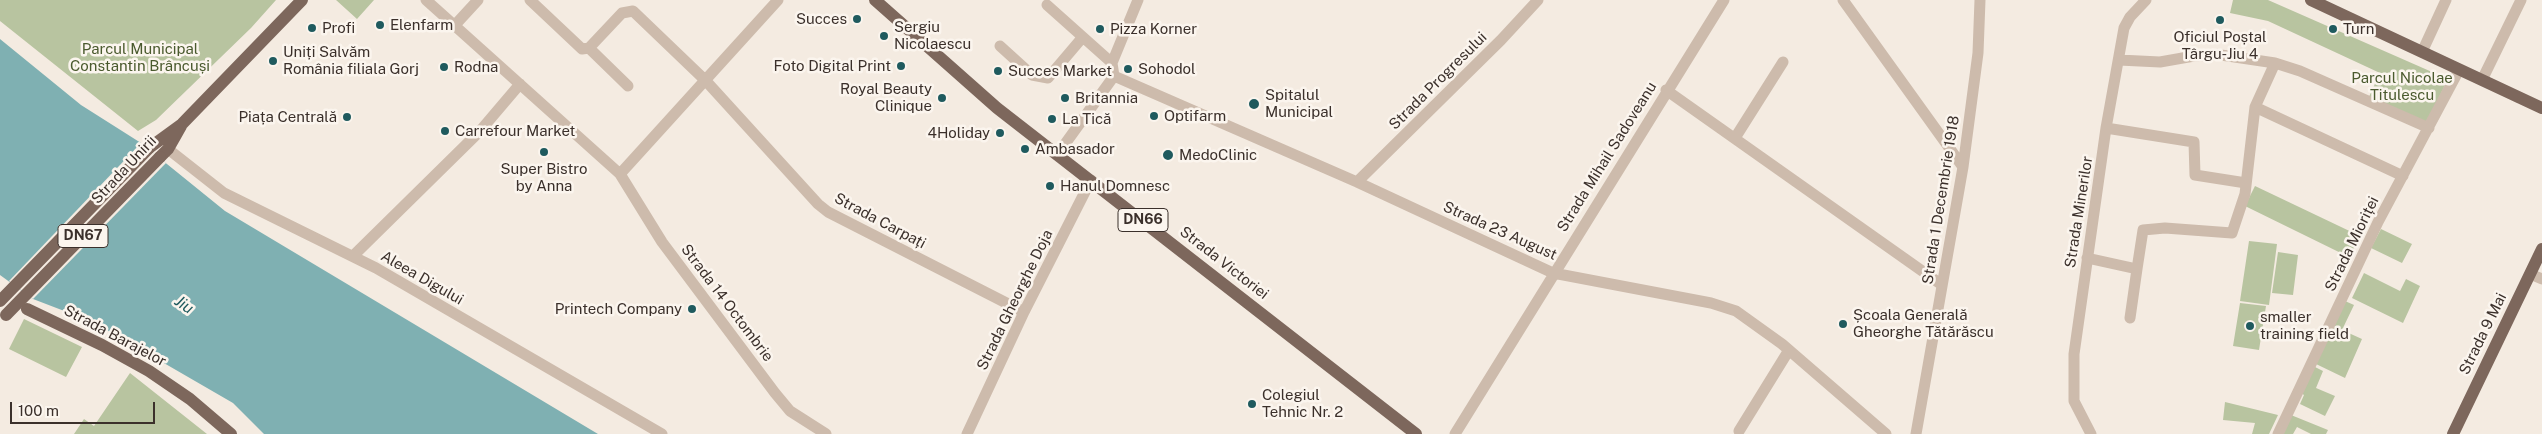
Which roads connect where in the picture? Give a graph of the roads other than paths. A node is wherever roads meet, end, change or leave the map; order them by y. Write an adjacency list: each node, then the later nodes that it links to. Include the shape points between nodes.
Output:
1 (302, 0): 35 (main road, Strada Unirii / DN67)
2 (426, 0): 17 (street, Strada 14 Octombrie)
3 (478, 0): 17 (street)
4 (530, 0): 20 (street, via 578,47)
5 (778, 0): 29 (street)
6 (875, 0): 40 (main road, Strada Victoriei / DN66, via 983,97)
7 (1138, 0): 25 (street)
8 (1538, 0): 45 (street, Strada Progresului)
9 (1724, 0): 32 (street, Strada Mihail Sadoveanu)
10 (1843, 0): 41 (street)
11 (1980, 0): 41 (street, Strada 1 Decembrie 1918, via 1978,53)
12 (2146, 0): 22 (street, Strada Minerilor, via 2124,28)
13 (2311, 0): 21 (main road)
14 (2446, 0): 21 (street)
15 (2521, 0): 28 (street)
16 (1047, 5): 18 (street)
17 (455, 25): 30 (street, Strada 14 Octombrie)
18 (1082, 38): 19 (street, via 1048,78 1032,75); 25 (street)
19 (1000, 46)
20 (588, 48): 29 (street, Strada Carpați, via 622,13 633,11); 31 (street)
21 (2422, 52): 26 (main road)
22 (2119, 60): 24 (street, via 2160,62 2194,56 2221,56); 36 (street, Strada Minerilor)
23 (1783, 62): 38 (street)
24 (2275, 63): 33 (street); 37 (street)
25 (1112, 64): 27 (street)
26 (2459, 70): 28 (main road); 37 (street, Strada Mioriței)
27 (1114, 76): 40 (street); 45 (street, Strada 23 August)
28 (2482, 80): 34 (main road)
29 (706, 81): 42 (street); 56 (street, Strada Carpați, via 828,212)
30 (520, 84): 42 (street, Strada 14 Octombrie); 48 (street, via 480,131)
31 (628, 86)
32 (1666, 90): 38 (street); 51 (street, Strada Mihail Sadoveanu)
33 (2255, 107): 43 (street); 46 (street)
34 (2542, 108)
35 (182, 124): 39 (main road, Strada Unirii / DN67); 54 (main road, Strada Unirii / DN67, bridge, via 149,148)
36 (2106, 128): 46 (street, via 2194,142 2195,175); 49 (street, Strada Minerilor)
37 (2429, 128): 43 (street, Strada Mioriței)
38 (1735, 138): 53 (street)
39 (164, 153): 48 (street, Aleea Digului, via 224,193); 57 (main road, Strada Unirii / DN67, bridge)
40 (1057, 155): 44 (main road, Strada Victoriei / DN66)
41 (1964, 167): 53 (street, Strada 1 Decembrie 1918)
42 (620, 174): 63 (street, Strada 14 Octombrie, via 662,242 775,393 790,411)
43 (2403, 176): 70 (street, Strada Mioriței)
44 (1091, 180): 56 (street, Strada Gheorghe Doja); 65 (main road, Strada Victoriei / DN66)
45 (1357, 182): 51 (street, Strada 23 August)
46 (2246, 183): 50 (street, via 2232,233 2165,228 2143,230)
47 (2542, 249): 52 (main road, Strada 9 Mai)
48 (353, 256): 62 (street, Aleea Digului)
49 (2087, 258): 50 (street); 69 (street, Strada Minerilor, via 2074,354 2074,401)
50 (2137, 269): 58 (street)
51 (1554, 273): 59 (street, Strada 23 August, via 1726,307 1768,332); 66 (street, Strada Mihail Sadoveanu)
52 (2536, 276): 71 (main road, Strada 9 Mai)
53 (1942, 285): 68 (street, Strada 1 Decembrie 1918)
54 (0, 301)
55 (27, 309): 61 (main road, Strada Barajelor, via 149,371 190,399)
56 (1024, 312): 64 (street, Strada Gheorghe Doja)
57 (3, 317)
58 (2130, 318)
59 (1789, 350): 60 (street); 67 (street, Strada 23 August)
60 (1739, 432)
61 (231, 434)
62 (662, 434)
63 (826, 434)
64 (967, 434)
65 (1416, 434)
66 (1455, 434)
67 (1886, 434)
68 (1916, 434)
69 (2091, 434)
70 (2278, 434)
71 (2453, 434)

